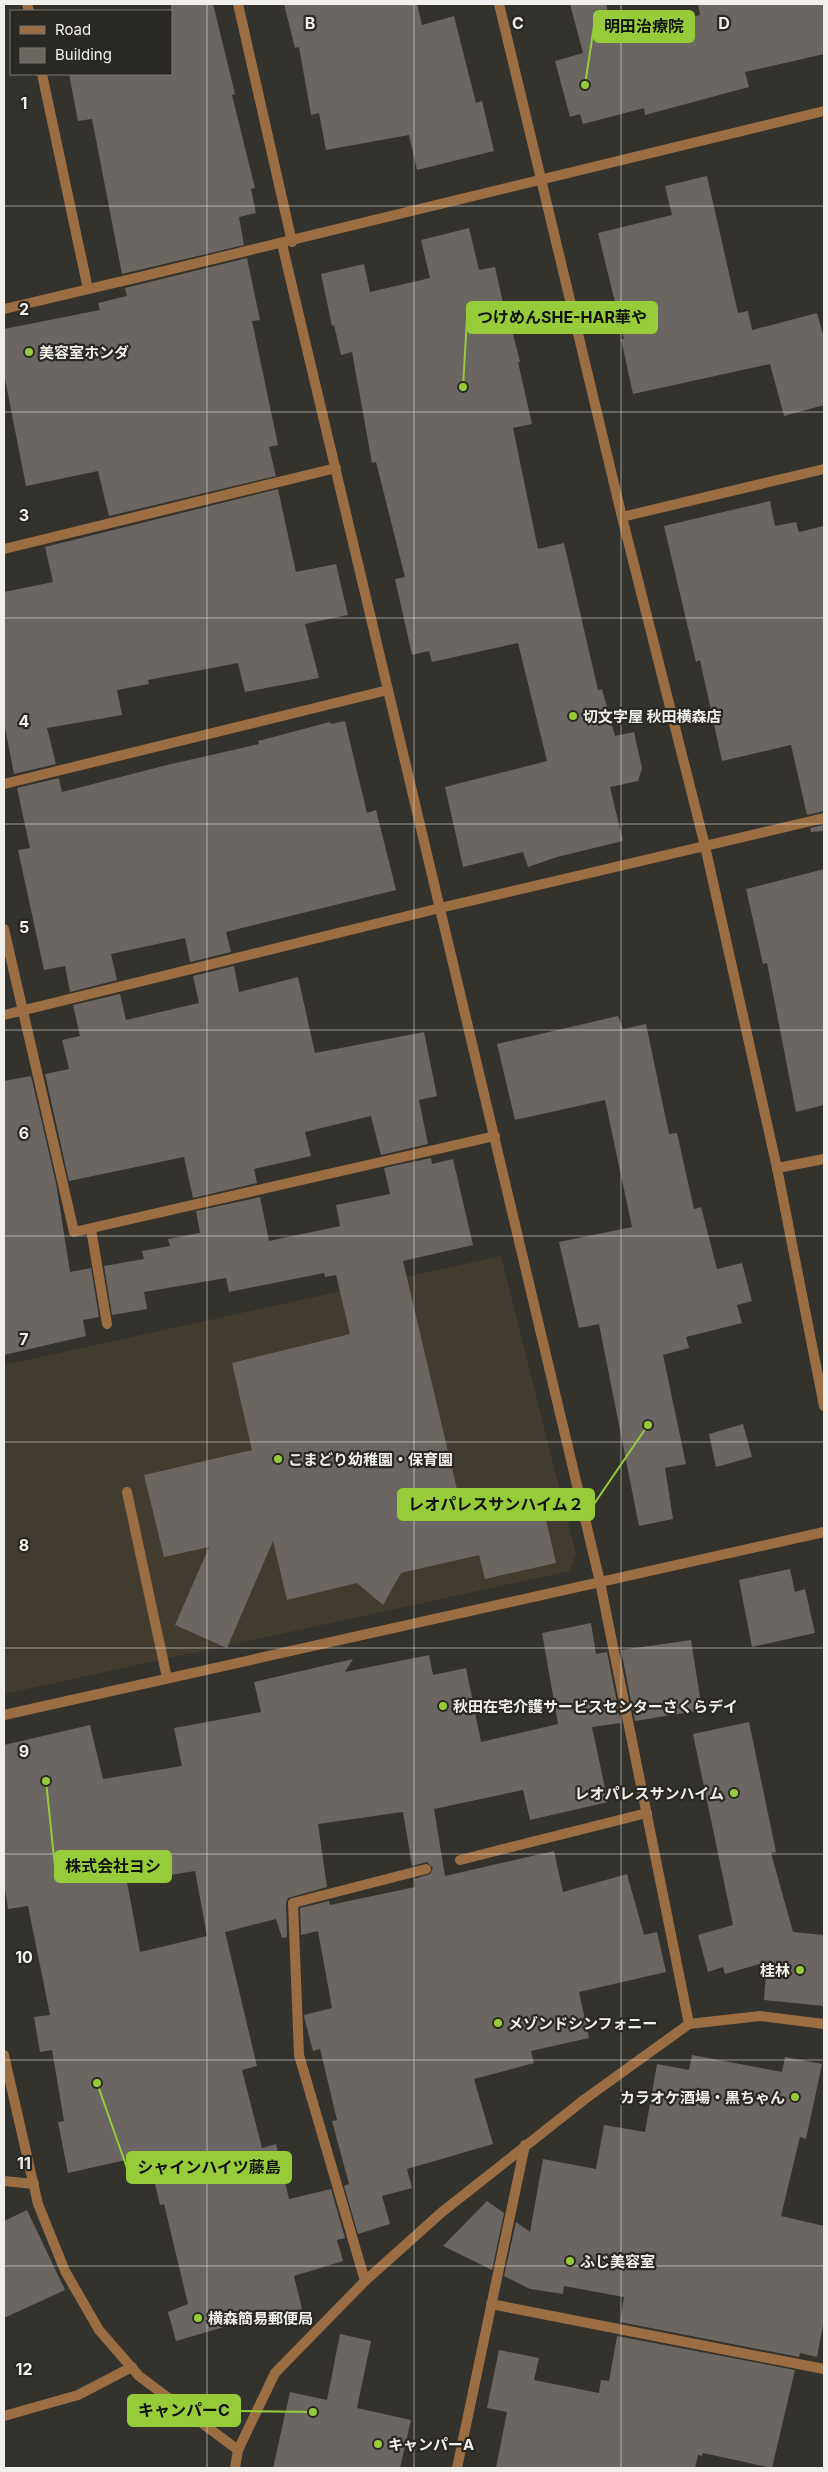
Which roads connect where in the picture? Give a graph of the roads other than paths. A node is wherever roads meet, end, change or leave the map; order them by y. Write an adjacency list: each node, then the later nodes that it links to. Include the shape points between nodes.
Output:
1 (238, 4): 6 (street)
2 (498, 4): 5 (street)
3 (42, 75): 7 (street)
4 (824, 111): 5 (street)
5 (542, 178): 6 (street); 11 (street)
6 (287, 243): 7 (street); 9 (street)
7 (88, 289): 8 (street)
8 (4, 309)
9 (336, 468): 12 (street); 13 (street)
10 (824, 469): 11 (street)
11 (622, 517): 16 (street)
12 (4, 549)
13 (388, 690): 14 (street); 17 (street)
14 (4, 784)
15 (824, 818): 16 (street)
16 (705, 846): 17 (street); 23 (street)
17 (440, 908): 19 (street); 21 (street)
18 (4, 929): 19 (street)
19 (23, 1010): 20 (street); 24 (street, via 74,1232)
20 (4, 1015)
21 (495, 1136): 24 (street); 29 (street)
22 (824, 1159): 23 (street)
23 (776, 1168): 26 (street)
24 (91, 1228): 25 (street)
25 (107, 1324)
26 (824, 1406)
27 (127, 1492): 30 (street)
28 (824, 1532): 29 (street)
29 (600, 1582): 30 (street); 32 (street)
30 (166, 1678): 31 (street)
31 (4, 1715)
32 (647, 1813): 33 (street); 35 (street)
33 (460, 1860)
34 (426, 1869): 41 (street, via 293,1903 299,2055)
35 (689, 2024): 36 (street, via 760,2016); 38 (street)
36 (824, 2024)
37 (4, 2055): 40 (street)
38 (525, 2145): 41 (street, via 442,2212); 42 (street)
39 (4, 2182): 40 (street)
40 (34, 2184): 43 (street, via 38,2204 65,2271 99,2330)
41 (365, 2281): 46 (street, via 275,2373)
42 (491, 2304): 44 (street); 48 (street)
43 (132, 2367): 45 (street, via 78,2395); 46 (street, via 139,2376)
44 (824, 2369)
45 (4, 2416)
46 (238, 2450): 47 (street)
47 (235, 2468)
48 (456, 2468)

